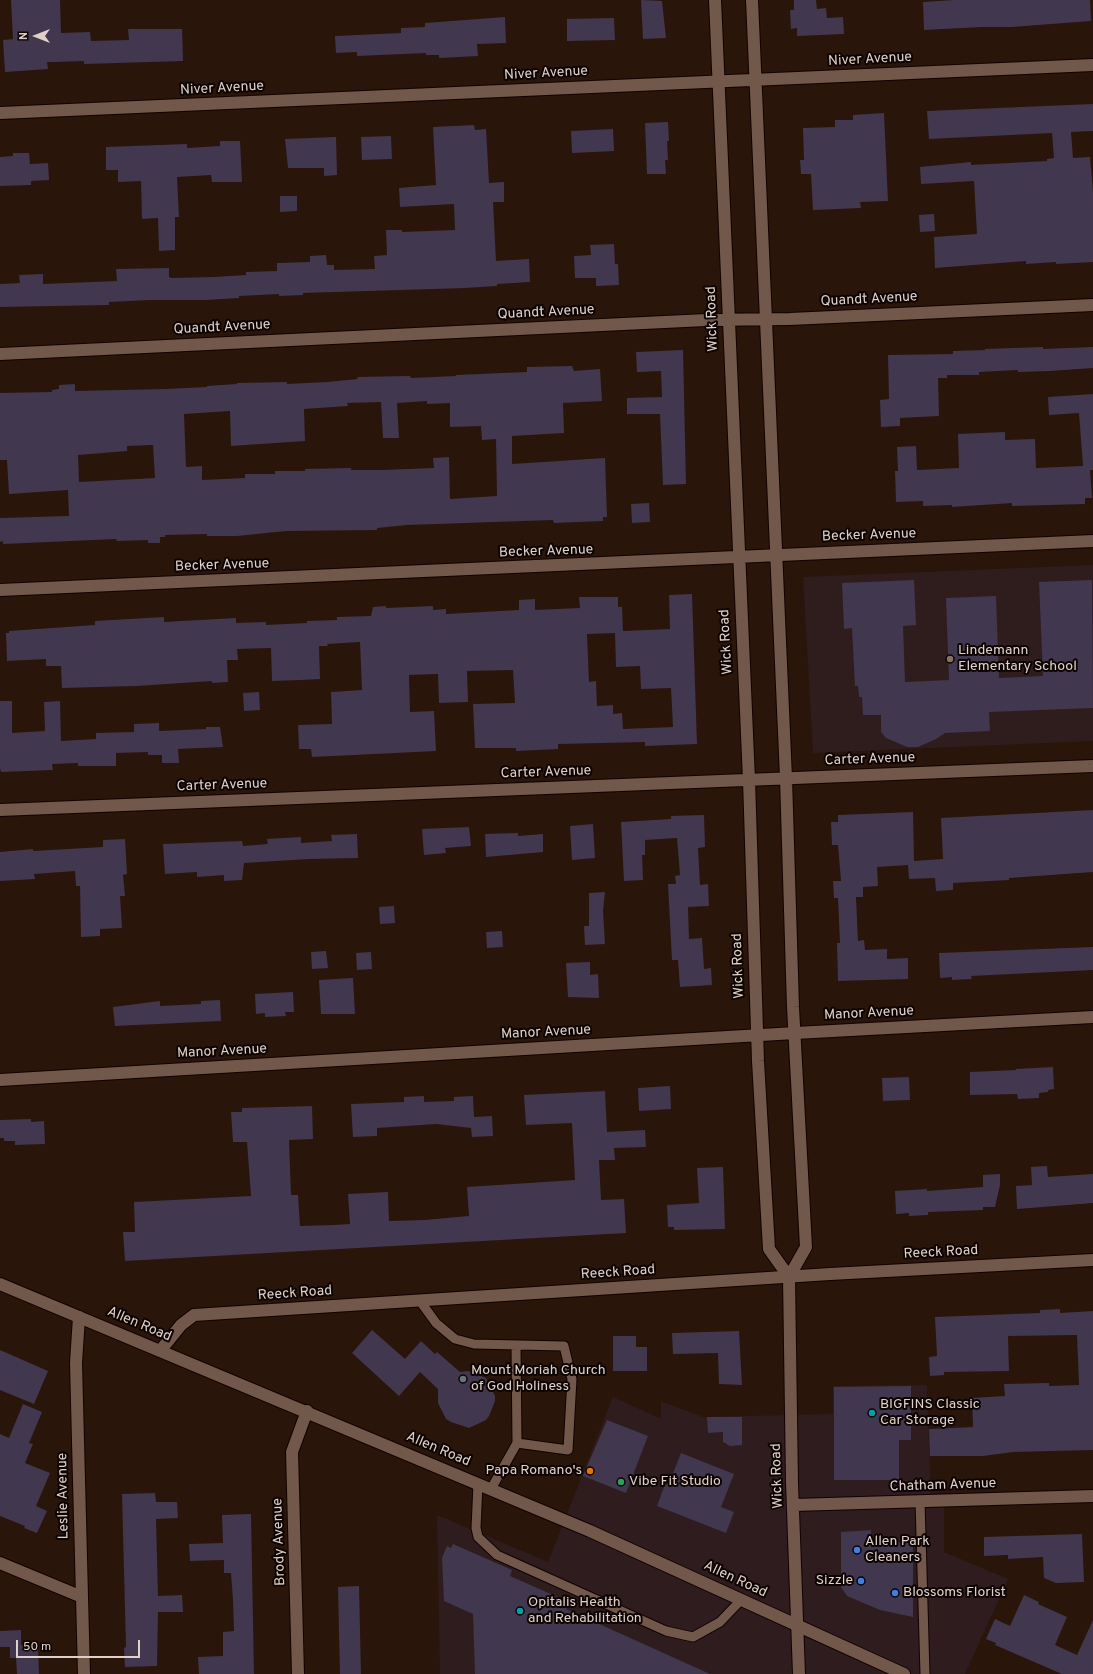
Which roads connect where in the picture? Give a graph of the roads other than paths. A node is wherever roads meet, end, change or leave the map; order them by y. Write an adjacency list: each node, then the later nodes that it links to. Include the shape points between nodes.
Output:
1 (715, 0): 5 (street, Wick Road)
2 (752, 0): 4 (street)
3 (1093, 64): 4 (street, Niver Avenue)
4 (755, 80): 5 (street, Niver Avenue); 8 (street)
5 (718, 82): 6 (street, Niver Avenue); 9 (street, Wick Road)
6 (0, 113)
7 (1093, 305): 8 (street, Quandt Avenue)
8 (765, 318): 9 (street, Quandt Avenue); 12 (street)
9 (728, 320): 10 (street, Quandt Avenue); 13 (street, Wick Road)
10 (0, 354)
11 (1093, 542): 12 (street, Becker Avenue)
12 (776, 557): 13 (street, Becker Avenue); 16 (street)
13 (739, 559): 14 (street, Becker Avenue); 17 (street, Wick Road)
14 (0, 590)
15 (1093, 766): 16 (street, Carter Avenue)
16 (786, 778): 17 (street, Carter Avenue); 20 (street)
17 (748, 780): 18 (street, Carter Avenue); 21 (street, Wick Road)
18 (0, 810)
19 (1093, 1017): 20 (street, Manor Avenue)
20 (795, 1033): 21 (street, Manor Avenue); 24 (street, via 806,1247)
21 (756, 1035): 22 (street, Manor Avenue); 24 (street, Wick Road, via 769,1249)
22 (0, 1080)
23 (1093, 1260): 24 (street, Reeck Road)
24 (789, 1277): 26 (street, Reeck Road); 36 (street, Wick Road)
25 (0, 1284): 27 (street, Allen Road)
26 (420, 1301): 28 (lane, via 436,1324 455,1339 474,1344); 29 (street, Reeck Road, via 194,1315 181,1325)
27 (80, 1317): 29 (street, Allen Road); 38 (street, Leslie Avenue, via 76,1363)
28 (516, 1345): 31 (lane); 31 (lane, via 564,1346 572,1379 568,1450)
29 (160, 1351): 30 (street, Allen Road)
30 (307, 1411): 32 (street, Allen Road); 42 (street, Brody Avenue, via 292,1452)
31 (517, 1443): 33 (lane)
32 (478, 1484): 33 (street, Allen Road); 39 (lane, via 478,1537 497,1555 666,1631 692,1637 720,1622)
33 (491, 1489): 39 (street, Allen Road)
34 (1093, 1496): 35 (street, Chatham Avenue)
35 (920, 1501): 36 (street, Chatham Avenue); 45 (lane)
36 (794, 1505): 40 (street, Wick Road)
37 (0, 1563): 38 (street)
38 (82, 1597): 41 (street, Leslie Avenue)
39 (741, 1600): 40 (street, Allen Road)
40 (797, 1625): 43 (street, Wick Road); 44 (street, Allen Road)
41 (84, 1674)
42 (298, 1674)
43 (799, 1674)
44 (904, 1674)
45 (925, 1674)

